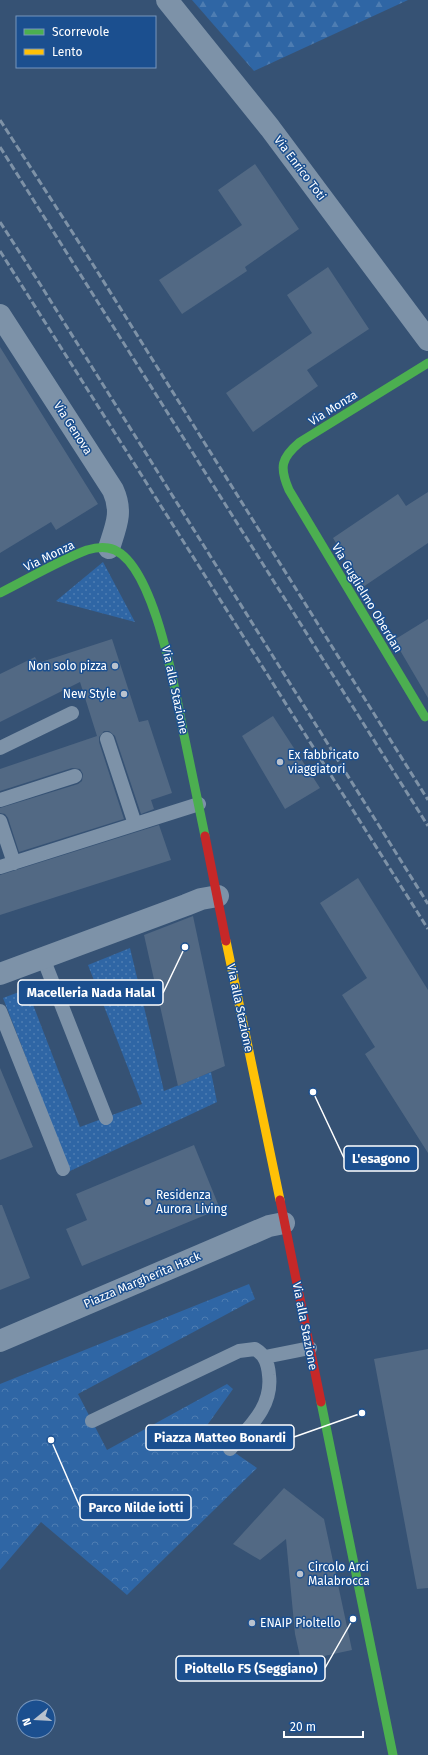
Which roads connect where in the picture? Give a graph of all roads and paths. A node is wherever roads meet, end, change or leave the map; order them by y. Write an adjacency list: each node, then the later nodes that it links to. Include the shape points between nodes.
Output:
1 (167, 0): 3 (street, Via Enrico Toti, via 261,116)
2 (0, 315): 6 (street, Via Genova, via 113,490 119,505 119,513)
3 (428, 340)
4 (428, 363): 5 (street, Via Monza, via 290,450 283,459 281,470)
5 (289, 490): 9 (street, Via Guglielmo Oberdan)
6 (109, 548): 7 (street, Via Monza, via 88,550); 14 (street, Via alla Stazione, via 123,554 134,566 157,614)
7 (0, 593)
8 (72, 713): 11 (lane)
9 (425, 717)
10 (107, 739): 16 (lane)
11 (0, 748)
12 (75, 776): 13 (lane)
13 (0, 800)
14 (199, 804): 16 (lane); 19 (street, Via alla Stazione)
15 (0, 821): 17 (lane)
16 (136, 824): 17 (lane)
17 (14, 863): 18 (lane)
18 (0, 867)
19 (218, 896): 20 (street, via 191,903); 25 (street, Via alla Stazione)
20 (43, 958): 21 (street); 23 (lane)
21 (0, 974)
22 (0, 1011): 24 (lane)
23 (106, 1118)
24 (63, 1169)
25 (284, 1223): 26 (street, Piazza Margherita Hack, via 269,1226); 27 (street, Via alla Stazione)
26 (0, 1341)
27 (310, 1348): 28 (lane); 31 (street, Via alla Stazione)
28 (265, 1357): 29 (lane, via 255,1349 247,1348); 30 (lane, via 270,1382 267,1400 256,1419)
29 (92, 1421)
30 (230, 1449)
31 (393, 1755)

